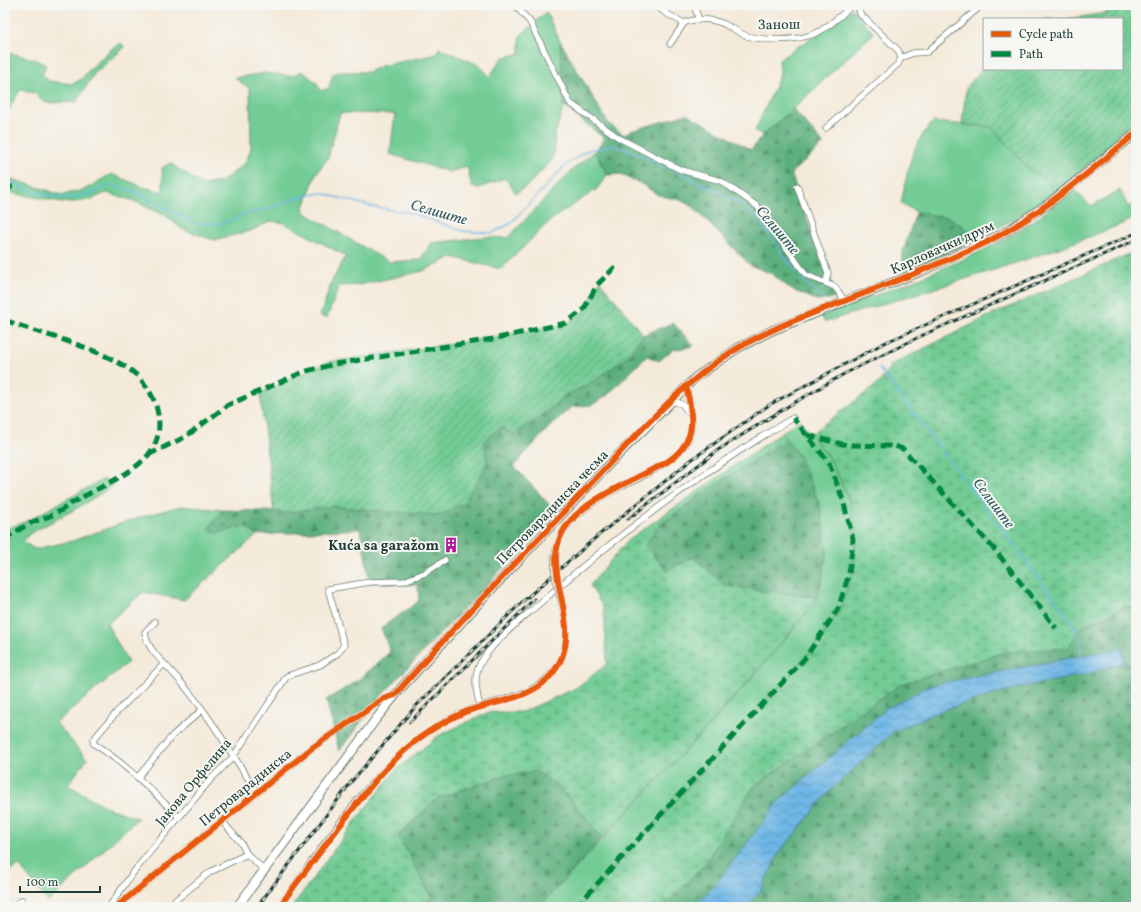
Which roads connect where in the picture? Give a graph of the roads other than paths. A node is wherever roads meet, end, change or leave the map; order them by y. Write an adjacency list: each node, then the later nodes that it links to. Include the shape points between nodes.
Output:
1 (515, 5): 14 (street, via 530,22 570,103 610,131 681,170 727,185 757,206 806,275)
2 (655, 5): 8 (street)
3 (694, 5): 7 (street)
4 (853, 5): 7 (street, Занош, via 812,35 790,38 748,36 728,26)
5 (858, 5): 10 (street, via 860,14 900,52)
6 (982, 5): 10 (street, via 927,52 913,53)
7 (699, 20): 8 (street, Занош)
8 (684, 23): 9 (street)
9 (670, 44)
10 (901, 58): 11 (street, via 898,64)
11 (826, 128)
12 (1136, 133): 15 (main road, Карловачки друм, via 1048,204 1014,227 924,270)
13 (797, 186): 14 (street, via 828,273)
14 (826, 282): 15 (street, via 835,287)
15 (846, 301): 16 (main road, Карловачки друм, via 796,320)
16 (738, 348): 17 (main road, Петроварадинска чесма, via 704,370)
17 (686, 386): 18 (main road, Петроварадинска чесма); 19 (street)
18 (672, 401): 19 (street, via 682,404); 24 (main road, Петроварадинска чесма, via 488,593)
19 (692, 417): 25 (street, bridge, via 689,438 678,455 603,496 575,516 565,527 558,544 555,565 556,580 568,628 562,658 552,675 529,692)
20 (793, 418): 25 (street, via 745,447 646,516 575,572 515,625 490,650 479,666 475,680)
21 (445, 560): 27 (street, Јакова Орфелина, via 426,573 404,581 370,582 328,589 344,645 338,653 320,665 287,676)
22 (155, 622): 23 (street, via 145,632 146,643)
23 (164, 664): 26 (street); 28 (street, via 93,740 94,744)
24 (395, 695): 29 (street, Петроварадинска, via 383,699 312,748); 33 (main road, Петроварадинска чесма)
25 (480, 707): 40 (street, via 457,716 424,735 387,768 365,793)
26 (202, 710): 27 (street); 28 (street, via 173,735)
27 (233, 757): 29 (street); 30 (street, Јакова Орфелина)
28 (138, 777): 30 (street)
29 (258, 792): 31 (street, Петроварадинска)
30 (179, 817): 36 (street, Јакова Орфелина, via 132,874)
31 (222, 821): 32 (street, via 241,842); 37 (street, Петроварадинска)
32 (247, 854): 33 (street); 38 (street, via 210,872)
33 (264, 870): 39 (main road, Петроварадинска чесма)
34 (22, 900): 35 (street)
35 (13, 907)
36 (109, 907)
37 (116, 907)
38 (167, 907)
39 (237, 907)
40 (279, 907)

